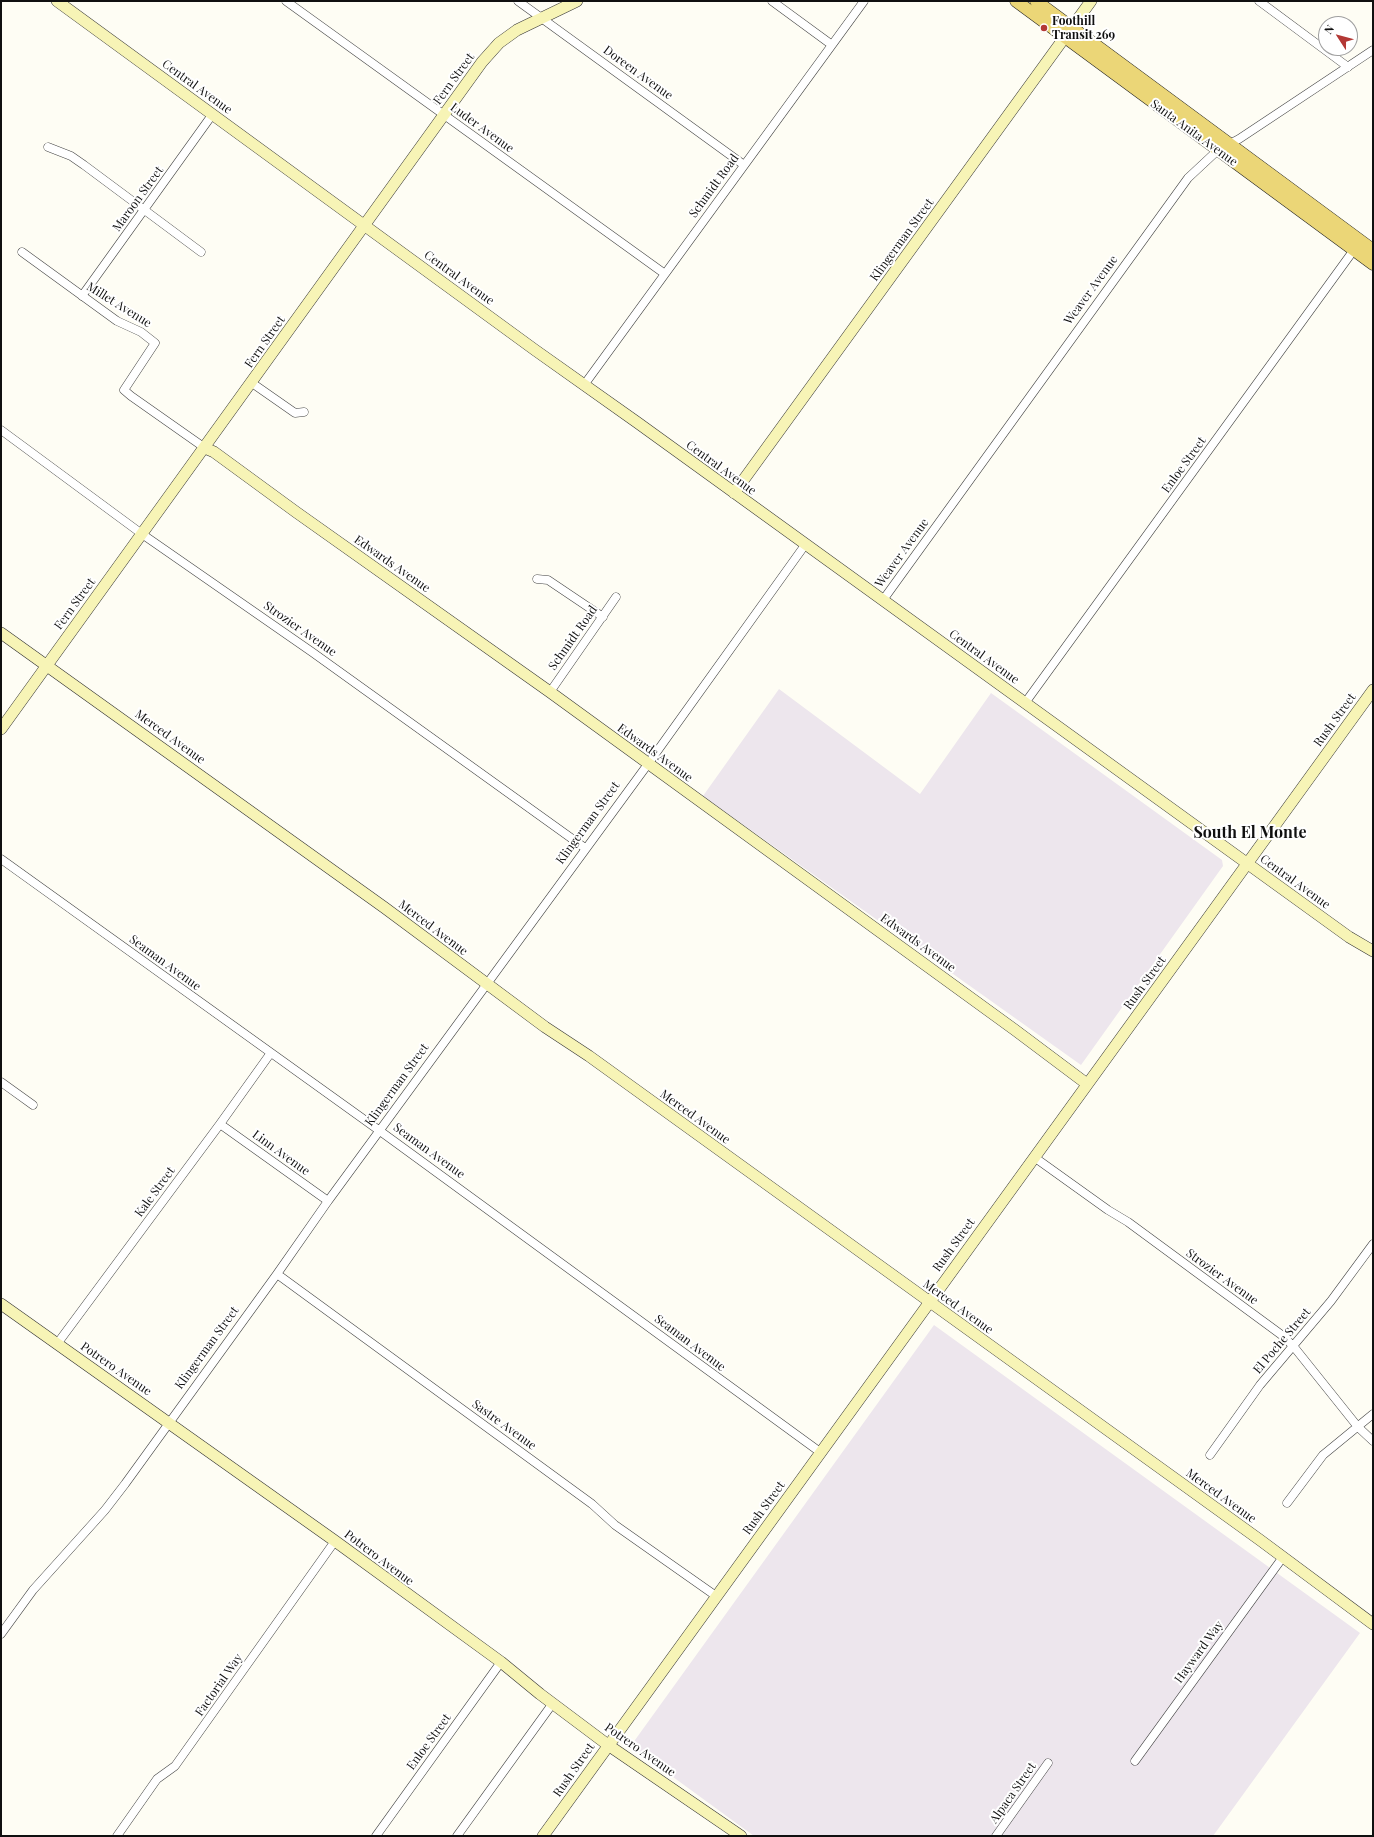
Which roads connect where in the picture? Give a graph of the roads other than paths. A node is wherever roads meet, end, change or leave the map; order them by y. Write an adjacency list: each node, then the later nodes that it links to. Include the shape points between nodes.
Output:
1 (57, 1): 17 (street, Central Avenue)
2 (286, 1): 18 (street, Luder Avenue)
3 (518, 1): 11 (street, Doreen Avenue)
4 (578, 1): 11 (street, Fern Street)
5 (772, 1): 14 (street)
6 (864, 1): 14 (street, Schmidt Road)
7 (1016, 1): 13 (main road, Santa Anita Avenue)
8 (1036, 1): 12 (main road, Santa Anita Avenue)
9 (1091, 1): 12 (street, Klingerman Street)
10 (1259, 1): 16 (street)
11 (541, 17): 18 (street, Fern Street, via 499,43); 22 (street, Doreen Avenue)
12 (1071, 27): 13 (street, Klingerman Street); 19 (main road, Santa Anita Avenue)
13 (1064, 37): 21 (main road, Santa Anita Avenue); 37 (street, Klingerman Street)
14 (832, 45): 22 (street, Schmidt Road)
15 (1373, 50): 16 (street, Weaver Avenue)
16 (1348, 67): 19 (street, Weaver Avenue)
17 (212, 115): 23 (street, Maroon Street); 24 (street, Central Avenue)
18 (444, 115): 24 (street, Fern Street); 30 (street, Luder Avenue)
19 (1230, 144): 21 (street, Weaver Avenue); 25 (main road, Santa Anita Avenue)
20 (48, 147): 23 (street, via 71,156)
21 (1218, 150): 25 (main road, Santa Anita Avenue); 42 (street, Weaver Avenue, via 1192,174 1168,204)
22 (744, 165): 30 (street, Schmidt Road)
23 (144, 210): 28 (street); 31 (street, Maroon Street)
24 (364, 225): 32 (street, Fern Street); 33 (street, Central Avenue)
25 (1357, 245): 26 (main road, Santa Anita Avenue); 29 (main road, Santa Anita Avenue); 48 (street, Enloe Street)
26 (1373, 250)
27 (22, 252): 31 (street, Millet Avenue)
28 (201, 252)
29 (1373, 264)
30 (665, 274): 33 (street, Schmidt Road)
31 (82, 296): 36 (street, Millet Avenue, via 117,321 141,332 155,343 124,390)
32 (252, 383): 34 (street, via 294,413); 36 (street, Fern Street)
33 (584, 385): 37 (street, Central Avenue)
34 (304, 412)
35 (1, 430): 38 (street, Strozier Avenue)
36 (205, 448): 38 (street, Fern Street); 47 (street, Edwards Avenue)
37 (734, 493): 39 (street, Central Avenue)
38 (142, 534): 45 (street, Fern Street); 51 (street, Strozier Avenue)
39 (805, 545): 42 (street, Central Avenue); 50 (street, Klingerman Street)
40 (538, 579): 43 (street, via 548,580)
41 (616, 597): 43 (street, Schmidt Road)
42 (883, 600): 48 (street, Central Avenue)
43 (603, 617): 47 (street, Schmidt Road)
44 (1, 633): 45 (street, Merced Avenue)
45 (46, 666): 49 (street, Fern Street); 55 (street, Merced Avenue, via 107,707)
46 (1373, 690): 53 (street, Rush Street)
47 (550, 692): 50 (street, Edwards Avenue)
48 (1026, 703): 53 (street, Central Avenue)
49 (1, 729)
50 (648, 764): 51 (street, Klingerman Street); 58 (street, Edwards Avenue)
51 (585, 848): 55 (street, Klingerman Street)
52 (1, 859): 56 (street, Seaman Avenue)
53 (1246, 863): 54 (street, Central Avenue, via 1349,937); 58 (street, Rush Street)
54 (1373, 951)
55 (486, 984): 61 (street, Klingerman Street); 66 (street, Merced Avenue)
56 (270, 1054): 60 (street, Kale Street); 61 (street, Seaman Avenue)
57 (1, 1082): 59 (street)
58 (1087, 1084): 62 (street, Rush Street)
59 (33, 1105)
60 (220, 1124): 63 (street, Linn Avenue); 68 (street, Kale Street)
61 (380, 1131): 63 (street, Klingerman Street); 74 (street, Seaman Avenue)
62 (1034, 1157): 66 (street, Rush Street); 69 (street, Strozier Avenue, via 1283,1336)
63 (328, 1201): 65 (street, Klingerman Street)
64 (1373, 1244): 69 (street, El Poche Street)
65 (277, 1274): 71 (street, Klingerman Street); 79 (street, Sastre Avenue, via 586,1500 615,1525)
66 (929, 1302): 74 (street, Rush Street); 78 (street, Merced Avenue)
67 (1, 1304): 68 (street, Potrero Avenue)
68 (57, 1344): 71 (street, Potrero Avenue)
69 (1294, 1347): 72 (street, Strozier Avenue); 75 (street, El Poche Street, via 1260,1386)
70 (1373, 1414): 72 (street)
71 (169, 1423): 77 (street, Potrero Avenue); 81 (street, Klingerman Street, via 105,1510 33,1590)
72 (1358, 1427): 73 (street, Strozier Avenue); 76 (street, via 1323,1455)
73 (1373, 1441)
74 (820, 1452): 79 (street, Rush Street)
75 (1210, 1455)
76 (1286, 1503)
77 (335, 1542): 82 (street, Potrero Avenue); 87 (street, Factorial Way, via 175,1766 157,1779)
78 (1283, 1557): 80 (street, Merced Avenue); 85 (street, Hayward Way)
79 (716, 1596): 84 (street, Rush Street)
80 (1372, 1620)
81 (1, 1634)
82 (501, 1662): 83 (street, Potrero Avenue); 88 (street, Enloe Street)
83 (553, 1703): 84 (street, Potrero Avenue); 89 (street)
84 (608, 1745): 90 (street, Rush Street); 91 (street, Potrero Avenue)
85 (1135, 1761)
86 (1048, 1763): 92 (street, Alpaca Street)
87 (117, 1836)
88 (376, 1836)
89 (457, 1836)
90 (543, 1836)
91 (741, 1836)
92 (996, 1836)

